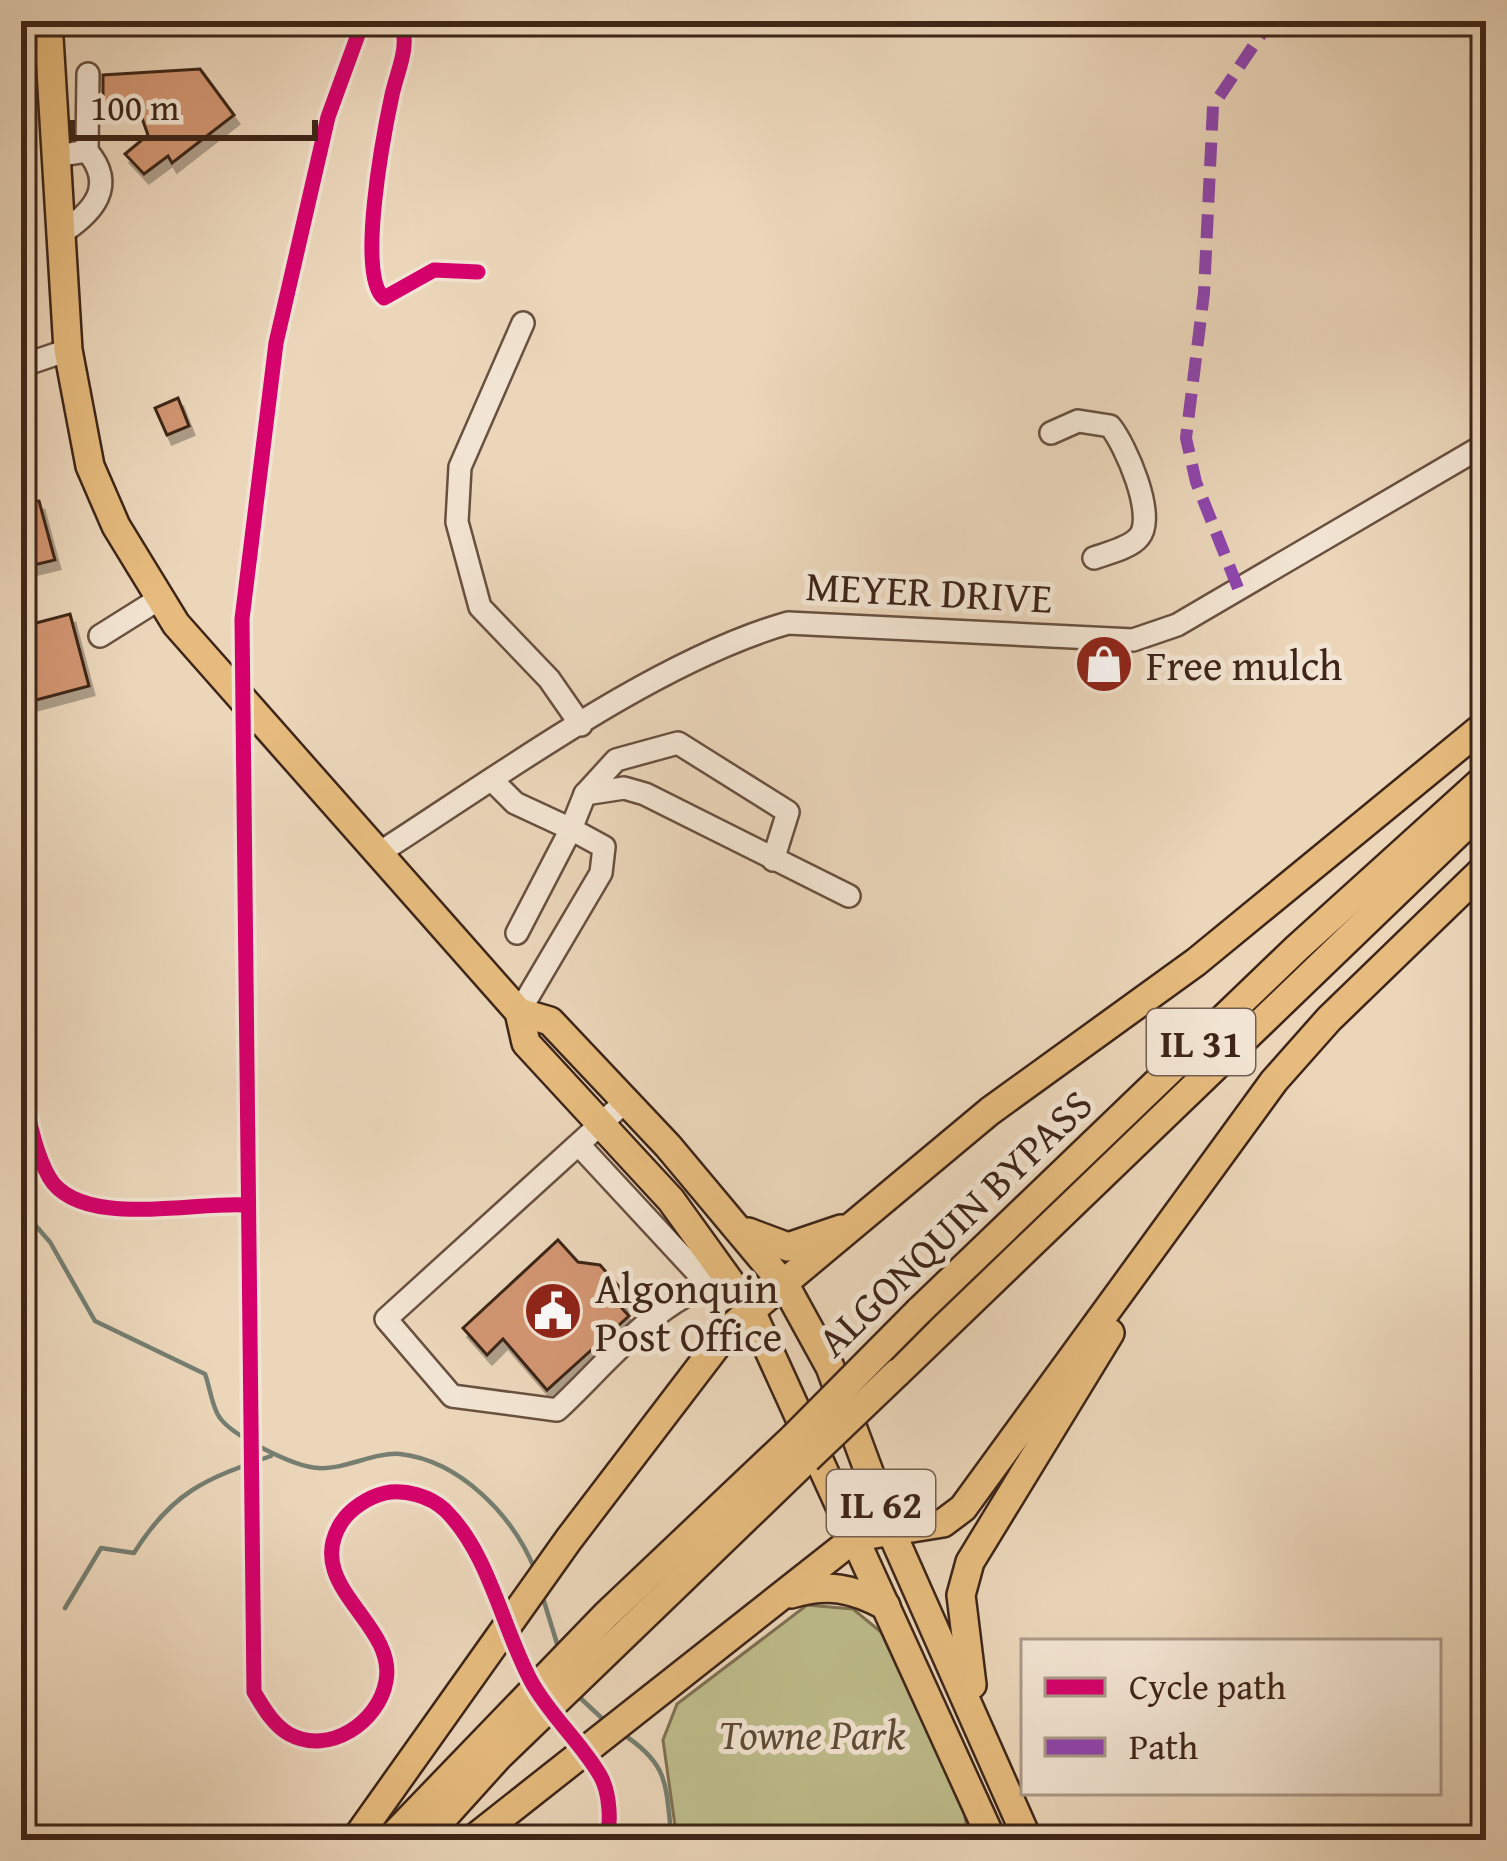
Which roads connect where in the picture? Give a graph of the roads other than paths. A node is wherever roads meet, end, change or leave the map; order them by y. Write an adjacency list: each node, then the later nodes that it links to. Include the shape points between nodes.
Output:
1 (48, 21): 4 (main road)
2 (88, 74): 3 (street)
3 (87, 151): 4 (street); 5 (street, via 100,193 94,211)
4 (57, 156): 5 (main road)
5 (63, 232): 7 (main road)
6 (523, 323): 14 (street, via 460,467 457,522 479,608)
7 (68, 350): 8 (street); 12 (main road, via 90,466)
8 (21, 366)
9 (1051, 433): 11 (street, via 1078,422 1110,426 1142,496 1138,539)
10 (1486, 444): 14 (street, MEYER DRIVE, via 1177,625 1133,640 788,622 742,636)
11 (1094, 558)
12 (159, 599): 13 (street); 21 (main road)
13 (100, 636)
14 (581, 724): 17 (street, MEYER DRIVE)
15 (1486, 724): 31 (main road)
16 (1486, 777): 36 (main road, ALGONQUIN BYPASS / IL 31, bridge, via 919,1311)
17 (493, 781): 20 (street, via 515,803); 21 (street, MEYER DRIVE)
18 (585, 794): 20 (street); 22 (street, via 645,794); 22 (street, via 616,760 678,743 788,812)
19 (1486, 806): 36 (main road, ALGONQUIN BYPASS / IL 31, bridge, via 934,1337)
20 (571, 829): 25 (street); 26 (street, via 604,848 601,873)
21 (379, 853): 26 (main road)
22 (772, 860): 24 (street)
23 (1486, 867): 30 (main road, via 1329,1019)
24 (849, 896)
25 (517, 933)
26 (519, 1012): 27 (main road, via 550,1021); 28 (main road, via 526,1042)
27 (626, 1101): 28 (street); 32 (main road)
28 (602, 1124): 29 (street); 33 (main road, via 671,1200)
29 (579, 1145): 33 (street); 33 (street, via 386,1319 452,1396 557,1410 679,1298)
30 (1213, 1164): 37 (main road, via 964,1508 944,1523); 41 (main road, via 970,1562 961,1595)
31 (866, 1217): 32 (main road, via 788,1247); 34 (main road)
32 (742, 1230): 34 (main road)
33 (718, 1281): 35 (main road)
34 (786, 1287): 35 (main road); 37 (main road, IL 62, via 830,1367)
35 (751, 1310): 38 (main road, IL 62); 43 (main road, via 568,1539)
36 (800, 1448): 42 (main road, ALGONQUIN BYPASS / IL 31, via 626,1636); 42 (main road, ALGONQUIN BYPASS / IL 31, via 606,1615)
37 (891, 1531): 38 (main road); 41 (main road, IL 62)
38 (856, 1537): 39 (main road); 40 (main road, IL 62)
39 (782, 1597): 40 (main road, via 820,1586); 46 (main road)
40 (886, 1606): 47 (main road, IL 62)
41 (977, 1718): 48 (main road, IL 62)
42 (489, 1750): 44 (main road, ALGONQUIN BYPASS / IL 31); 45 (main road, ALGONQUIN BYPASS / IL 31)
43 (355, 1840)
44 (389, 1840)
45 (423, 1840)
46 (472, 1840)
47 (992, 1840)
48 (1028, 1840)

